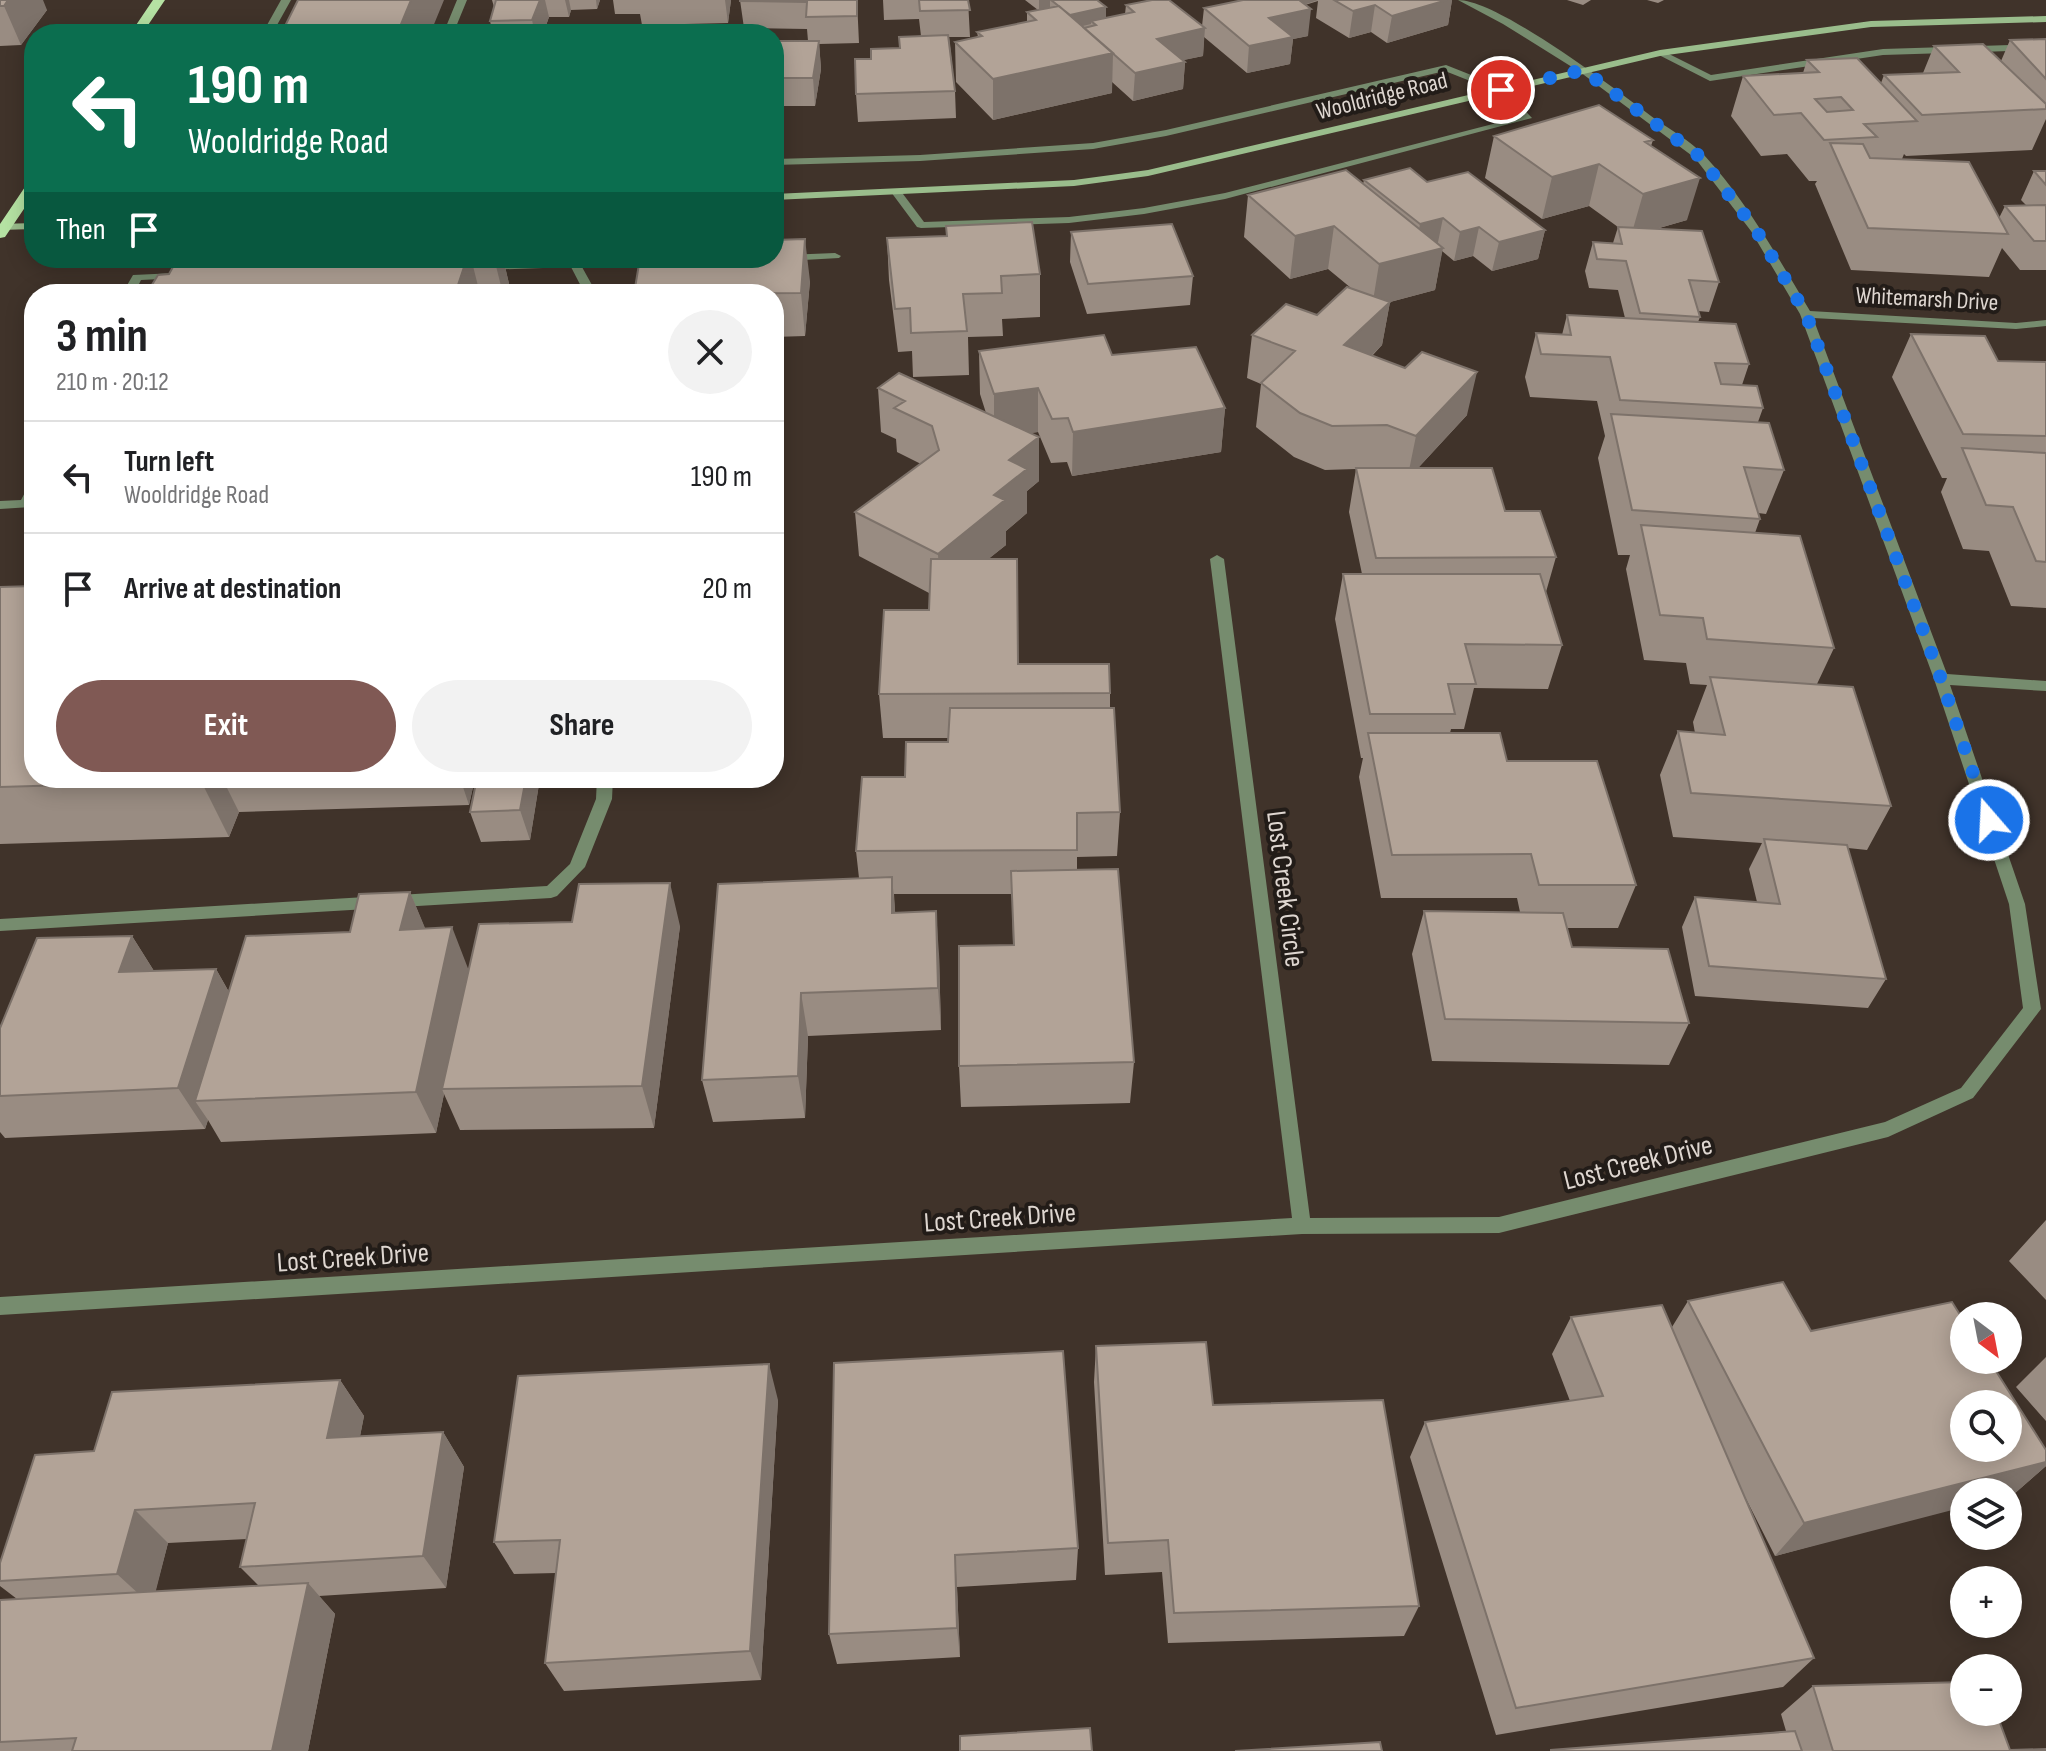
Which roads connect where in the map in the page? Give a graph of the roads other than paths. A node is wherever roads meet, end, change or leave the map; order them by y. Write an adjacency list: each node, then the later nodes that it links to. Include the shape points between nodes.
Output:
1 (159, 0): 6 (main road)
2 (286, 0): 7 (street)
3 (462, 0): 8 (street)
4 (1463, 0): 11 (street, Lost Creek Drive)
5 (2046, 19): 10 (street, Wooldridge Road, via 1871,24)
6 (143, 24)
7 (273, 24)
8 (452, 24)
9 (2046, 47): 10 (street, via 1883,52 1710,78)
10 (1660, 53): 11 (street, Wooldridge Road)
11 (1583, 70): 12 (street, Wooldridge Road); 23 (street, Lost Creek Drive, via 1699,156 1756,230)
12 (1501, 90): 13 (street, via 1446,68 1093,146); 14 (street, Wooldridge Road, via 1148,173 1074,183); 14 (street, via 1527,118 1225,196 1144,211 1069,220 921,225)
13 (784, 162)
14 (896, 192): 15 (street, Wooldridge Road)
15 (784, 197)
16 (24, 198): 18 (main road)
17 (24, 227): 18 (street)
18 (1, 229)
19 (835, 256): 20 (street)
20 (784, 258)
21 (184, 276): 22 (street, via 137,277)
22 (133, 284)
23 (1806, 314): 24 (street, Whitemarsh Drive, via 2016,326); 28 (street, Lost Creek Drive)
24 (2046, 323)
25 (0, 505): 26 (street)
26 (24, 507)
27 (1217, 559): 32 (street, Lost Creek Circle)
28 (1941, 679): 29 (street); 32 (street, Lost Creek Drive, via 2017,904 2032,1009 1967,1093 1888,1129 1499,1225)
29 (2046, 686)
30 (605, 788): 31 (street, via 577,867 551,892)
31 (0, 925)
32 (1302, 1226): 33 (street, Lost Creek Drive)
33 (0, 1306)

